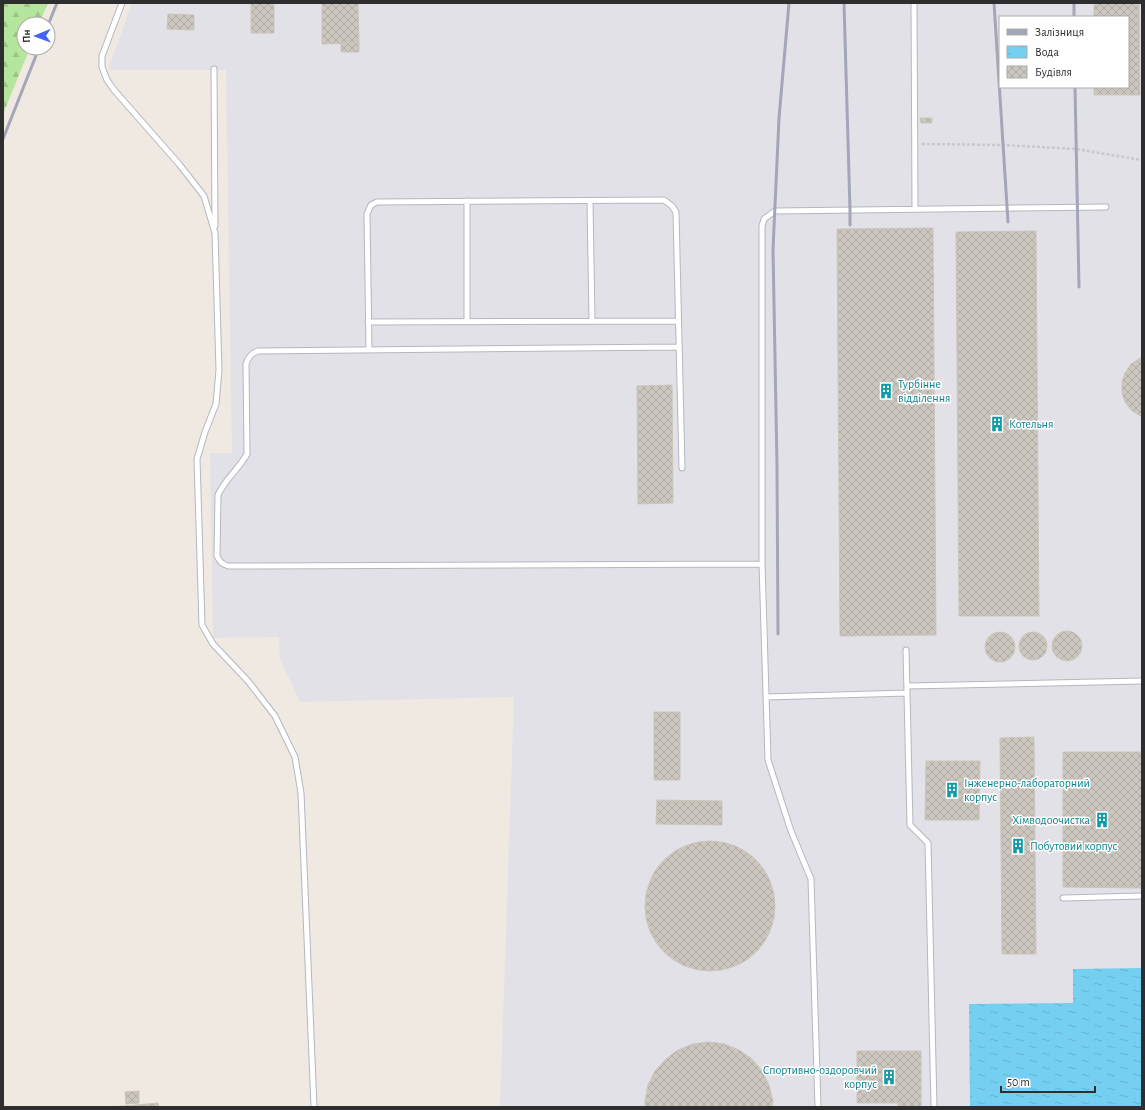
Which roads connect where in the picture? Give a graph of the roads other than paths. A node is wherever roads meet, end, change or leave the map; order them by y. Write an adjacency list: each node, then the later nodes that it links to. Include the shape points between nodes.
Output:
1 (122, 3): 8 (lane, via 102,56 102,67 107,80 204,196)
2 (914, 3): 7 (lane)
3 (214, 69): 8 (lane)
4 (467, 201): 5 (lane); 11 (lane, via 377,202 371,205 366,214); 12 (lane)
5 (590, 201): 9 (lane); 10 (lane, via 664,200 672,206 676,212)
6 (1106, 207): 7 (lane)
7 (915, 209): 16 (lane, via 775,211 764,219)
8 (215, 233): 24 (lane, via 219,370 216,404 204,432 197,459 202,625 213,644 248,681 275,716 295,757 301,793)
9 (592, 321): 10 (lane); 12 (lane)
10 (678, 321): 13 (lane)
11 (368, 322): 12 (lane); 14 (lane)
12 (467, 322)
13 (679, 346): 14 (lane); 15 (lane)
14 (368, 350): 16 (lane, via 258,351 248,357 248,454 222,486 218,495 217,556 223,565)
15 (682, 468)
16 (762, 564): 21 (lane)
17 (906, 650): 19 (lane)
18 (1142, 681): 19 (lane)
19 (907, 686): 20 (lane)
20 (907, 693): 21 (lane); 26 (lane, via 910,824 928,843)
21 (766, 697): 25 (lane, via 768,760 791,831 811,879)
22 (1142, 896): 23 (lane)
23 (1063, 898)
24 (314, 1107)
25 (818, 1107)
26 (934, 1107)

